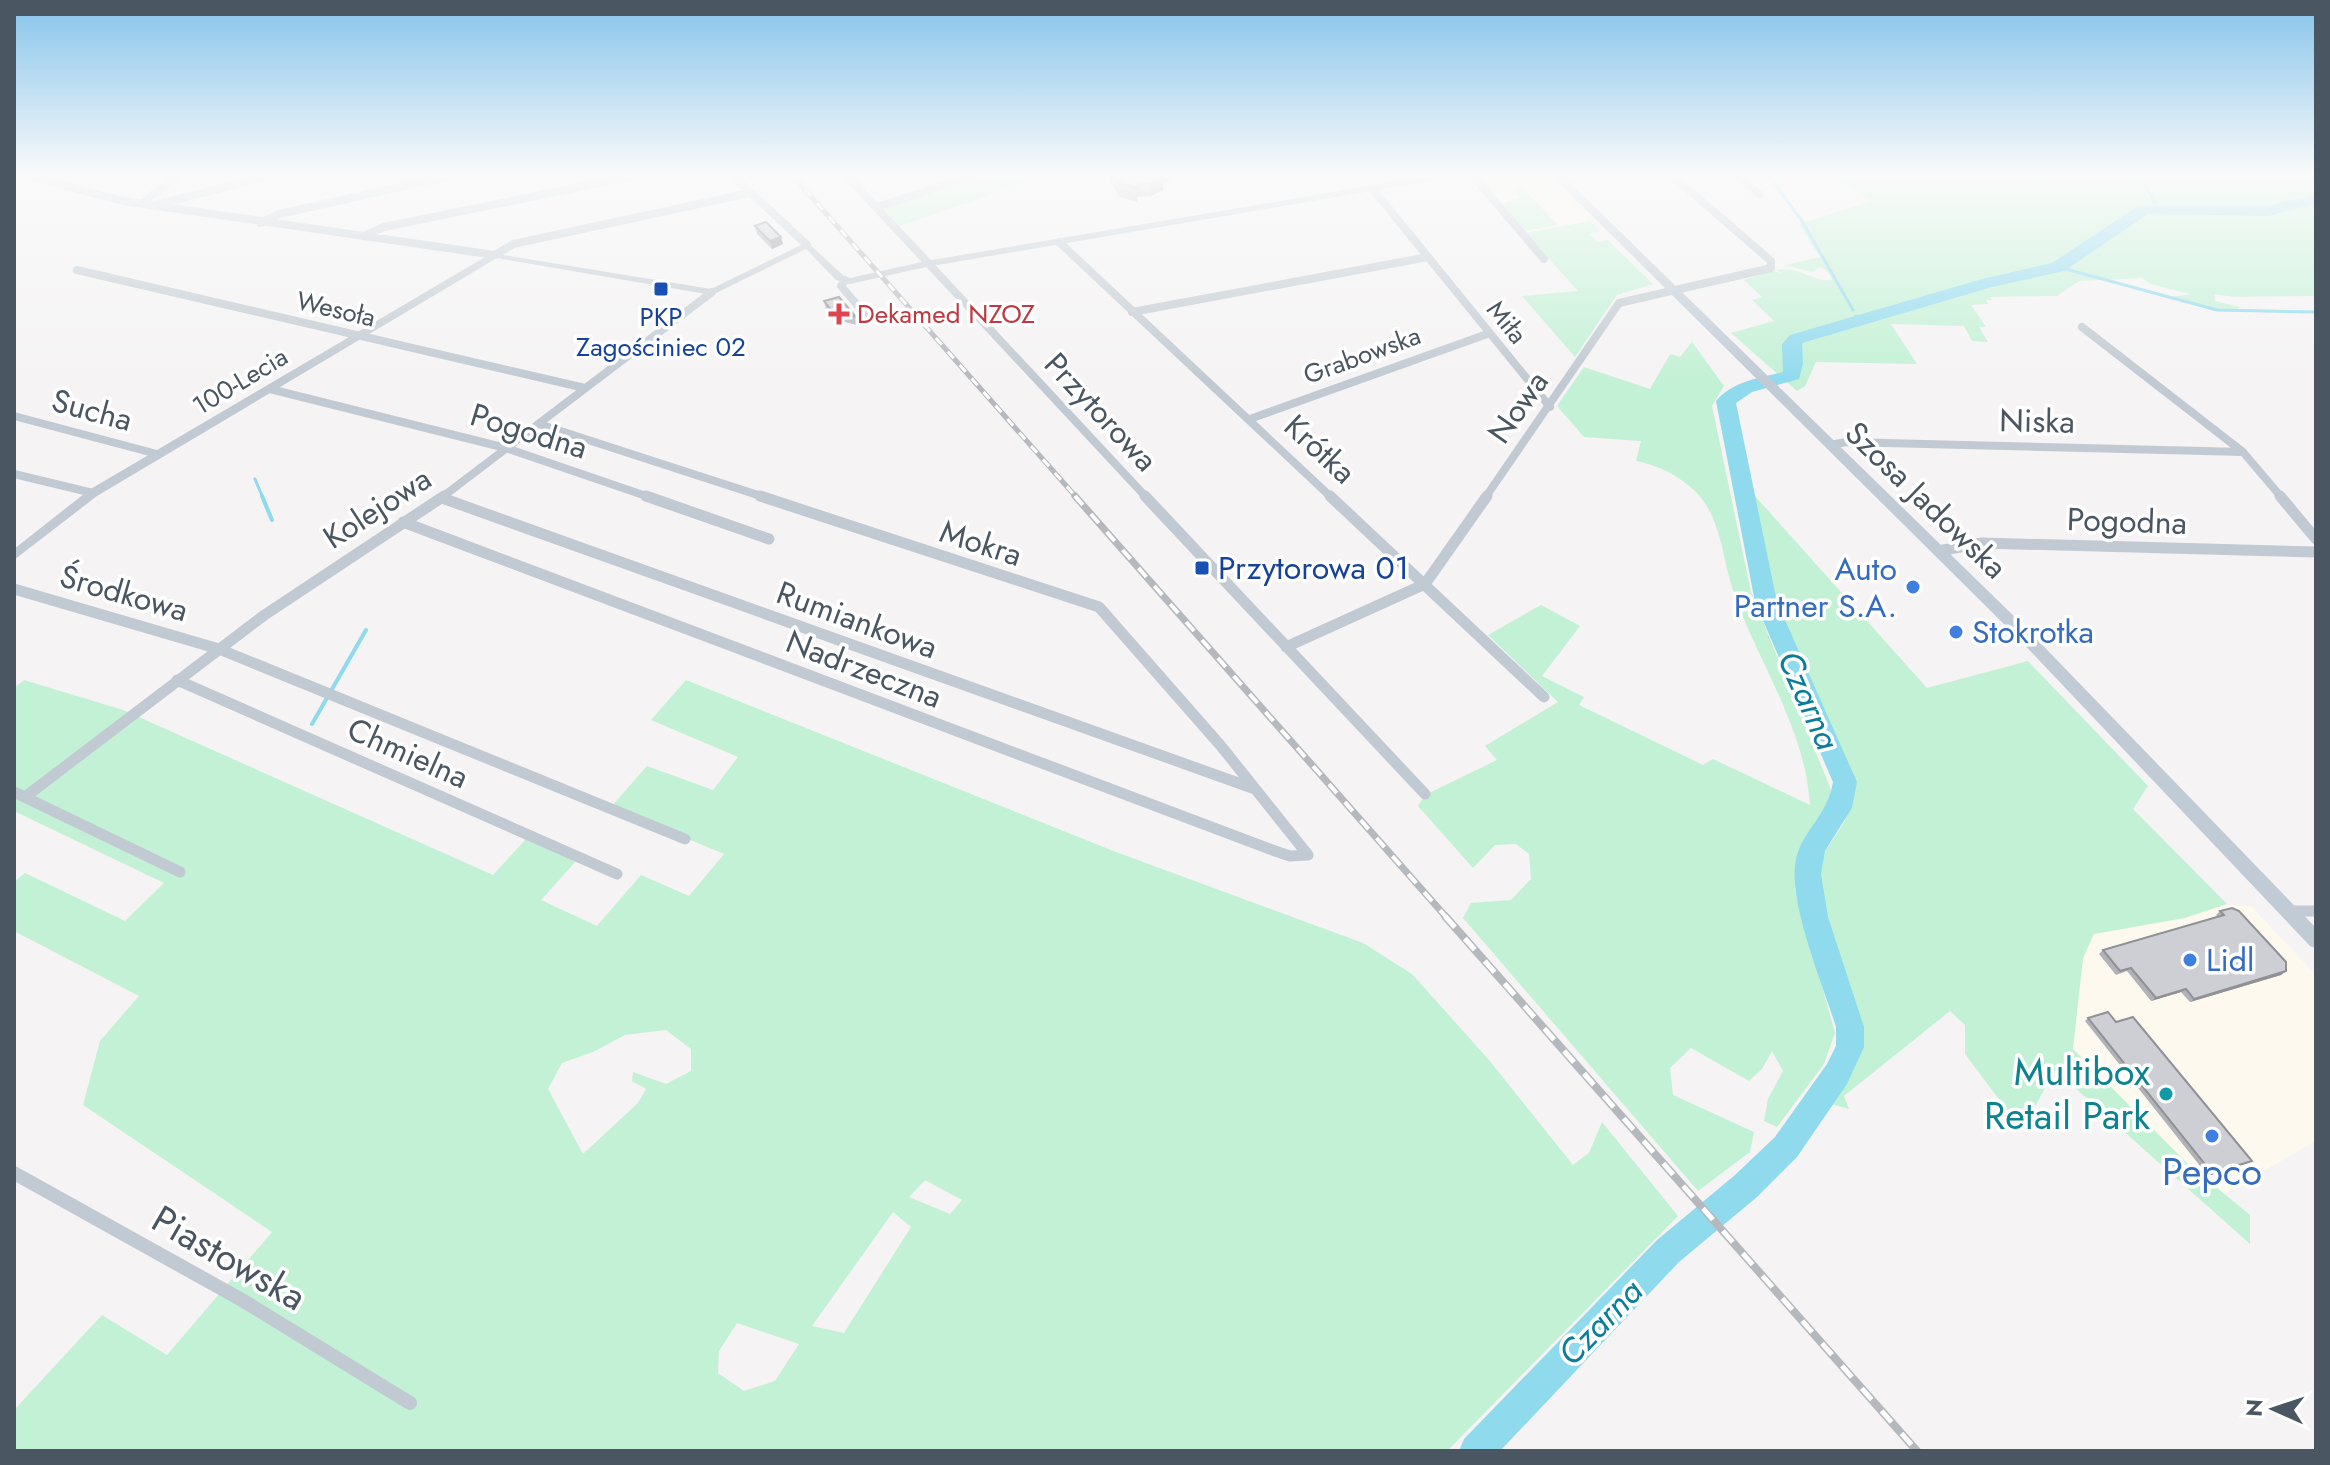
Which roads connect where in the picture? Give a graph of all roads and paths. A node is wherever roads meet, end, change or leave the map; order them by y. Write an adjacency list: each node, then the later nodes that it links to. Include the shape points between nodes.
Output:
1 (421, 244): 12 (street)
2 (512, 244): 12 (street)
3 (806, 244): 11 (street)
4 (909, 244): 15 (street, Przytorowa)
5 (1045, 244): 15 (street)
6 (1061, 244): 20 (street, Krótka)
7 (1418, 244): 13 (street, Miła)
8 (1531, 244): 14 (street)
9 (1626, 244): 18 (main road, Szosa Jadowska)
10 (1752, 244): 18 (street, Nowa, via 1772,266)
11 (810, 248): 17 (street); 19 (street, Kolejowa)
12 (495, 255): 19 (street); 24 (street, 100-Lecia)
13 (1428, 257): 20 (street); 23 (street, Miła)
14 (1544, 259)
15 (926, 264): 17 (street); 46 (street, Przytorowa)
16 (77, 270): 24 (street, Wesoła)
17 (845, 280): 21 (street, via 841,286)
18 (1673, 291): 27 (street, Nowa, via 1619,303); 31 (main road, Szosa Jadowska)
19 (712, 292): 25 (street, Kolejowa)
20 (1132, 312): 29 (street, Krótka)
21 (870, 320)
22 (2082, 327): 33 (street)
23 (1490, 333): 27 (street, Miła); 29 (street, Grabowska)
24 (359, 337): 25 (street, Wesoła); 26 (street, 100-Lecia)
25 (585, 388): 30 (street, Kolejowa)
26 (270, 389): 32 (street, Pogodna); 34 (street, 100-Lecia)
27 (1550, 407): 44 (street, Nowa)
28 (14, 416): 34 (street, Sucha)
29 (1250, 419): 44 (street, Krótka)
30 (539, 424): 32 (street, Kolejowa); 50 (street, Mokra, via 1099,607)
31 (1830, 445): 33 (street, Niska); 41 (main road, Szosa Jadowska)
32 (506, 448): 37 (street, Kolejowa); 39 (street, Pogodna)
33 (2243, 452): 40 (street)
34 (157, 454): 36 (street, 100-Lecia)
35 (14, 474): 36 (street)
36 (93, 493): 43 (street, 100-Lecia)
37 (442, 498): 38 (street, Kolejowa); 50 (street, Rumiankowa)
38 (403, 522): 47 (street, Kolejowa); 54 (street, Nadrzeczna, via 1275,851)
39 (769, 539)
40 (2316, 539)
41 (1938, 551): 42 (street, Pogodna, via 1982,543); 57 (main road, Szosa Jadowska)
42 (2316, 552)
43 (14, 556)
44 (1425, 584): 46 (street); 49 (street, Krótka)
45 (14, 589): 47 (street, Środkowa)
46 (1286, 647): 51 (street, Przytorowa)
47 (219, 649): 48 (street, Kolejowa); 53 (street, Środkowa)
48 (177, 680): 52 (street, Kolejowa); 56 (street, Chmielna)
49 (1544, 697)
50 (1256, 789): 54 (street, Mokra)
51 (1425, 794)
52 (19, 795): 55 (street)
53 (685, 839)
54 (1308, 855)
55 (180, 872)
56 (617, 874)
57 (2291, 911): 58 (street); 59 (main road, Szosa Jadowska)
58 (2316, 911)
59 (2316, 940)
60 (14, 1173): 61 (street, Piastowska, via 242,1300)
61 (410, 1403)

